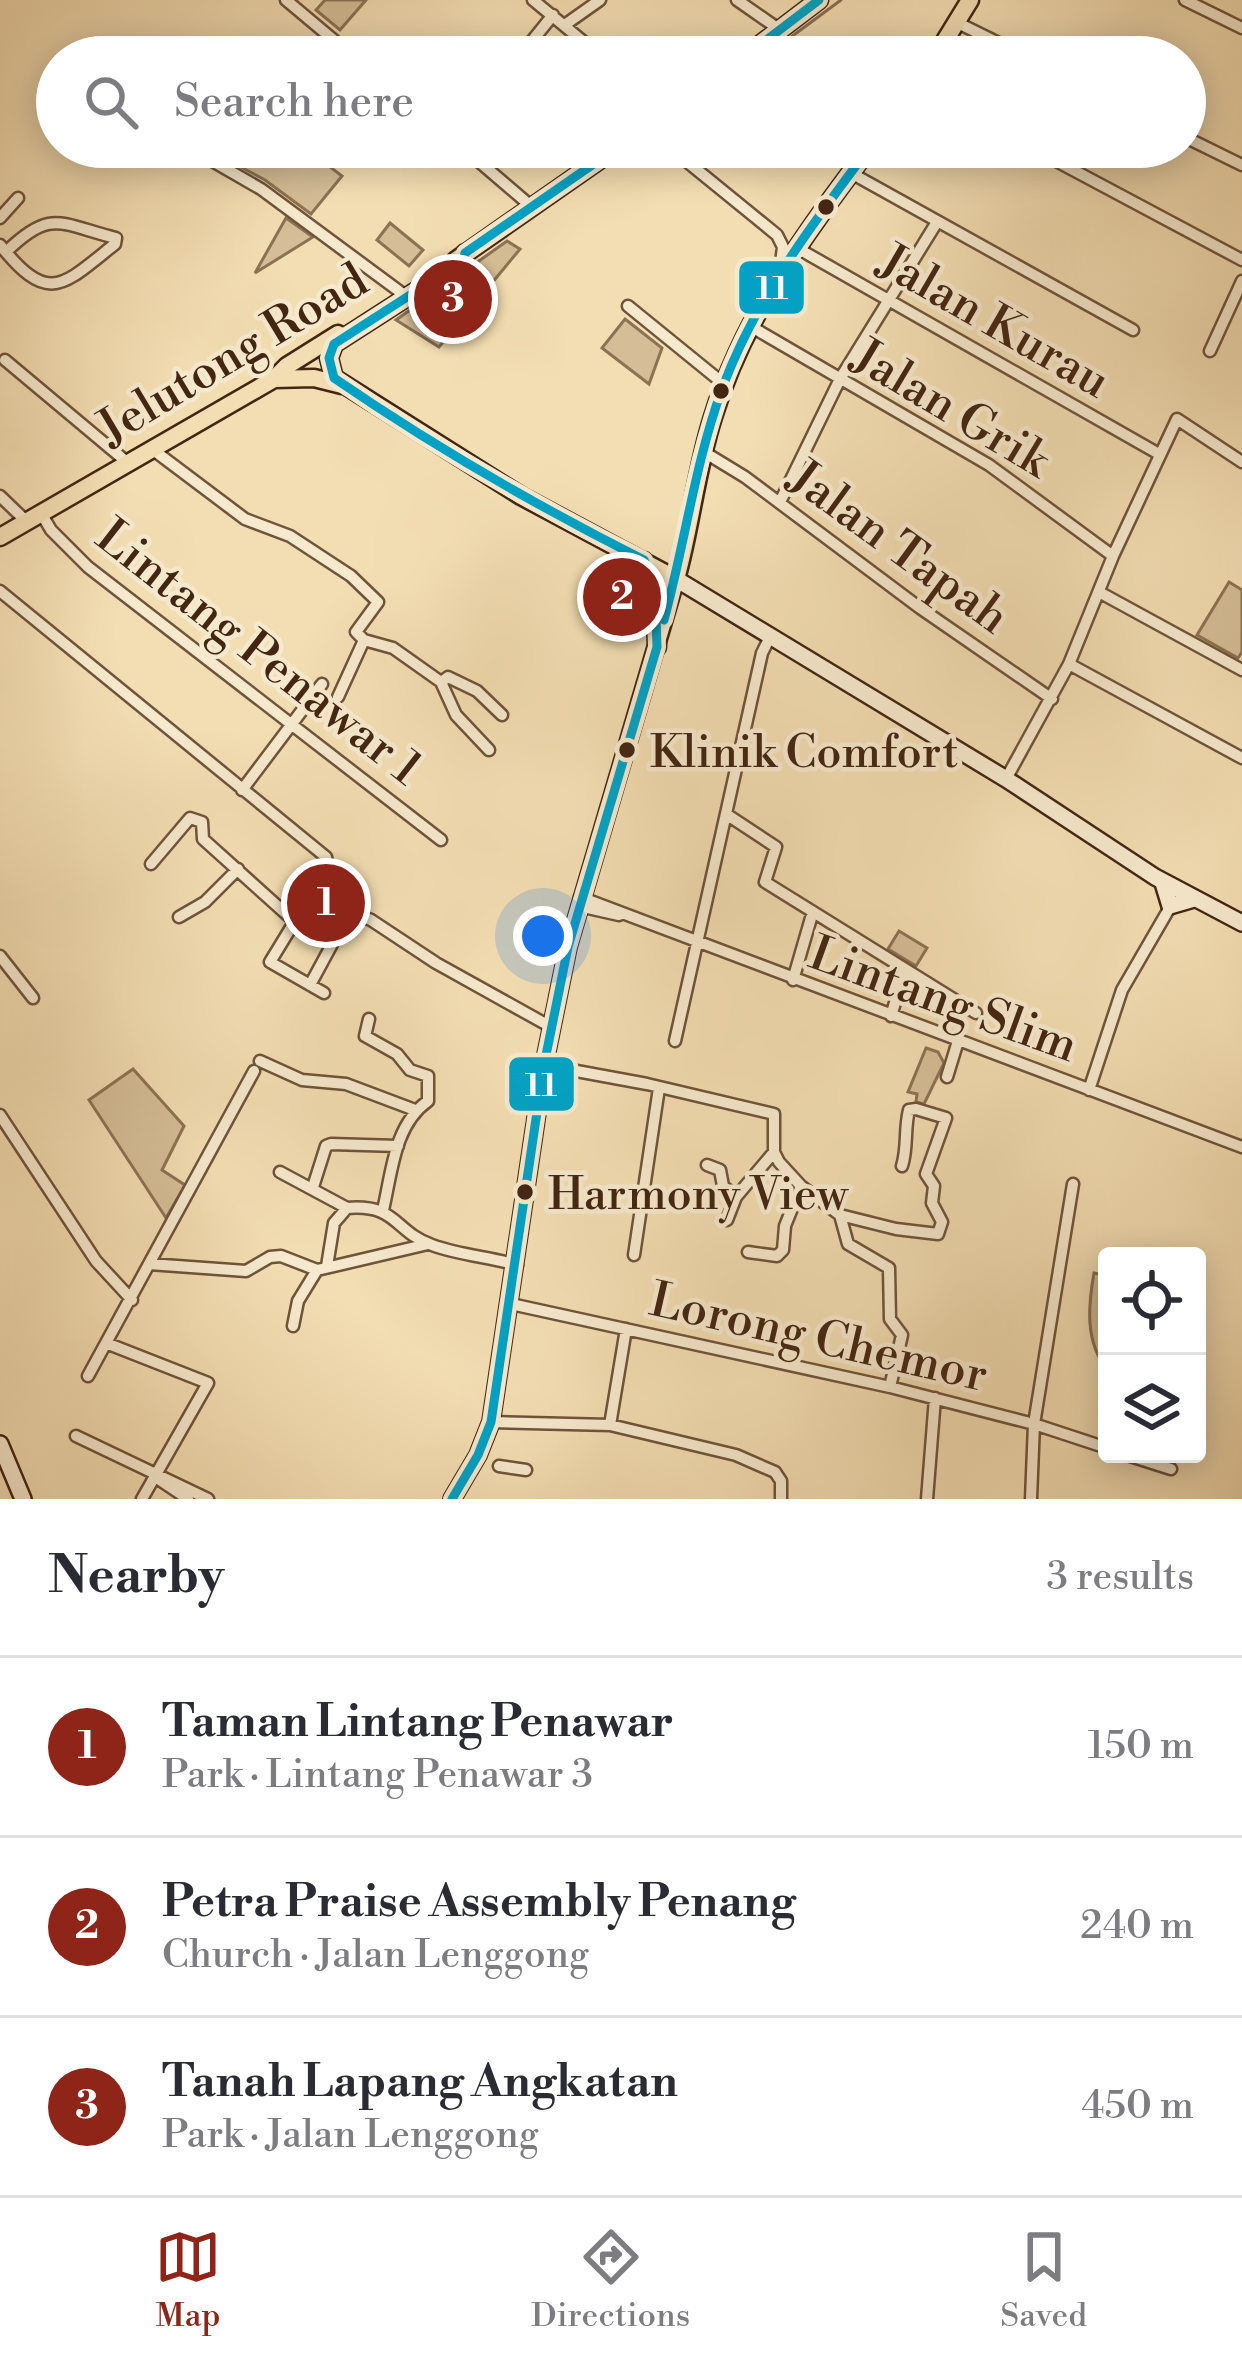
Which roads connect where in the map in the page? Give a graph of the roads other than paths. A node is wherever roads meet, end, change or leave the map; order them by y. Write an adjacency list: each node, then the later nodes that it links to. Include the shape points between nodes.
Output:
1 (286, 0): 13 (street)
2 (533, 0): 8 (street)
3 (600, 0): 10 (street)
4 (737, 0): 12 (street)
5 (819, 0): 12 (main road)
6 (970, 0): 9 (main road)
7 (1185, 0): 11 (street)
8 (553, 15): 10 (street); 14 (street)
9 (958, 22): 17 (main road); 18 (street)
10 (566, 24): 15 (street)
11 (1242, 28)
12 (776, 34): 16 (main road)
13 (329, 36)
14 (536, 36)
15 (579, 36)
16 (773, 36)
17 (949, 36)
18 (986, 36)
19 (1206, 147): 20 (street)
20 (1242, 165)
21 (224, 168): 40 (street)
22 (486, 168): 29 (street)
23 (695, 168): 38 (street, via 776,235)
24 (854, 168): 27 (main road)
25 (1069, 168): 37 (street)
26 (586, 169): 29 (main road, Jelutong Road)
27 (850, 173): 32 (street); 35 (main road)
28 (18, 198): 30 (street)
29 (532, 207): 36 (main road, Jelutong Road)
30 (0, 218)
31 (118, 222): 33 (street)
32 (937, 222): 41 (street); 45 (street)
33 (116, 238): 34 (street, via 39,224); 34 (street, via 53,285 39,283)
34 (3, 248)
35 (796, 248): 38 (main road); 41 (street, Jalan Kurau)
36 (465, 254): 40 (main road, Jelutong Road); 51 (main road, via 334,344 330,370)
37 (1242, 260)
38 (780, 272): 44 (main road)
39 (1242, 281): 42 (street)
40 (404, 294): 48 (main road, Jelutong Road)
41 (886, 300): 49 (street); 54 (street, Jalan Kurau)
42 (1238, 300): 46 (street)
43 (628, 306): 50 (street)
44 (750, 326): 49 (street, Jalan Grik); 50 (main road)
45 (1132, 330)
46 (1210, 350)
47 (5, 359): 56 (street)
48 (274, 379): 51 (main road); 52 (main road, Jelutong Road)
49 (840, 379): 58 (street); 61 (street, Jalan Grik, via 989,465)
50 (724, 384): 53 (main road)
51 (348, 388): 62 (main road, via 521,496)
52 (152, 449): 56 (main road, Jelutong Road); 67 (street, via 245,519 290,536 351,576 378,602 356,633)
53 (704, 452): 58 (street, Jalan Tapah); 63 (main road)
54 (1159, 454): 55 (street, via 1177,419); 61 (street)
55 (1242, 462)
56 (128, 463): 59 (main road, Jelutong Road)
57 (0, 496): 59 (street, Lintang Penawar 1)
58 (780, 502): 74 (street, Jalan Tapah)
59 (34, 518): 60 (main road, Jelutong Road); 76 (street, Lintang Penawar 1)
60 (0, 537)
61 (1113, 556): 65 (street)
62 (644, 560): 63 (main road); 68 (main road, via 655,587)
63 (672, 577): 66 (main road); 68 (main road)
64 (0, 591): 80 (street)
65 (1099, 592): 69 (street); 70 (street)
66 (770, 637): 79 (main road); 81 (street)
67 (364, 640): 71 (street, via 393,648); 73 (street)
68 (657, 647): 87 (main road)
69 (1069, 664): 74 (street); 78 (street)
70 (1242, 670)
71 (441, 682): 75 (street, via 458,679); 77 (street, via 456,716)
72 (322, 684): 76 (street)
73 (338, 697)
74 (1052, 699): 79 (street)
75 (502, 715)
76 (293, 723): 80 (street); 82 (street, Lintang Penawar 1)
77 (489, 750)
78 (1242, 758)
79 (1006, 779): 86 (main road); 86 (main road)
80 (242, 790): 84 (street, via 326,857)
81 (726, 814): 93 (street); 100 (street, via 776,847 765,882)
82 (441, 840)
83 (151, 864): 85 (street, via 196,818 200,836)
84 (328, 867): 88 (street, via 356,890); 92 (street)
85 (238, 869): 89 (street); 92 (street)
86 (1181, 895): 91 (main road); 109 (street, via 1122,990)
87 (579, 901): 93 (street, Lintang Slim); 103 (main road)
88 (356, 914): 97 (street); 103 (street)
89 (179, 917)
90 (811, 918): 96 (street)
91 (1242, 919)
92 (293, 920): 97 (street, via 270,962)
93 (698, 944): 96 (street, Lintang Slim); 104 (street)
94 (0, 956): 99 (street)
95 (903, 976): 101 (street)
96 (793, 980): 101 (street, Lintang Slim)
97 (310, 985): 98 (street)
98 (324, 993)
99 (33, 998)
100 (976, 1013)
101 (891, 1016): 105 (street, Lintang Slim)
102 (369, 1019): 110 (street, via 365,1036 430,1078 428,1101)
103 (551, 1027): 106 (main road)
104 (675, 1041)
105 (958, 1041): 107 (street); 109 (street, Lintang Slim)
106 (544, 1065): 108 (street); 130 (main road)
107 (947, 1077)
108 (659, 1088): 114 (street, via 774,1114); 128 (street)
109 (1089, 1090): 113 (street, Lintang Slim)
110 (416, 1110): 112 (street); 129 (street, via 346,1084 257,1066)
111 (0, 1115): 132 (street, via 96,1261)
112 (398, 1146): 120 (street, via 326,1146); 123 (street)
113 (1242, 1147)
114 (775, 1151): 119 (street); 121 (street)
115 (707, 1165): 121 (street, via 720,1169)
116 (902, 1166): 124 (street, via 909,1110 946,1118 926,1174 942,1222 938,1234)
117 (280, 1172): 120 (street)
118 (1073, 1184): 141 (street)
119 (801, 1186): 124 (street); 127 (street, via 783,1250)
120 (313, 1187): 122 (street)
121 (736, 1197): 125 (street)
122 (347, 1208): 123 (street); 131 (street, via 334,1223)
123 (383, 1210): 126 (street)
124 (840, 1215): 138 (street, via 848,1244 889,1268 890,1319 902,1335)
125 (727, 1220)
126 (428, 1244): 130 (street); 131 (street)
127 (748, 1252)
128 (634, 1256)
129 (149, 1264): 131 (street, via 246,1271 281,1256); 132 (street)
130 (517, 1265): 133 (main road)
131 (322, 1268): 134 (street, via 298,1301)
132 (132, 1300): 136 (street)
133 (512, 1304): 135 (street, Lorong Chemor); 140 (main road)
134 (293, 1326)
135 (626, 1329): 138 (street, Lorong Chemor); 142 (street)
136 (106, 1343): 137 (street); 150 (street, via 208,1383)
137 (88, 1376)
138 (890, 1387): 139 (street, Lorong Chemor)
139 (935, 1398): 141 (street, Lorong Chemor); 157 (street)
140 (491, 1423): 142 (street); 155 (main road)
141 (1034, 1424): 145 (street, Lorong Chemor); 158 (street)
142 (610, 1426): 156 (street, via 775,1472)
143 (76, 1436): 150 (street)
144 (0, 1444): 151 (main road)
145 (1098, 1445)
146 (1152, 1463): 148 (street)
147 (499, 1466): 149 (street)
148 (1171, 1469)
149 (526, 1470)
150 (155, 1476): 152 (street); 153 (street); 154 (street)
151 (23, 1499)
152 (142, 1499)
153 (188, 1499)
154 (208, 1499)
155 (452, 1499)
156 (782, 1499)
157 (927, 1499)
158 (1031, 1499)

